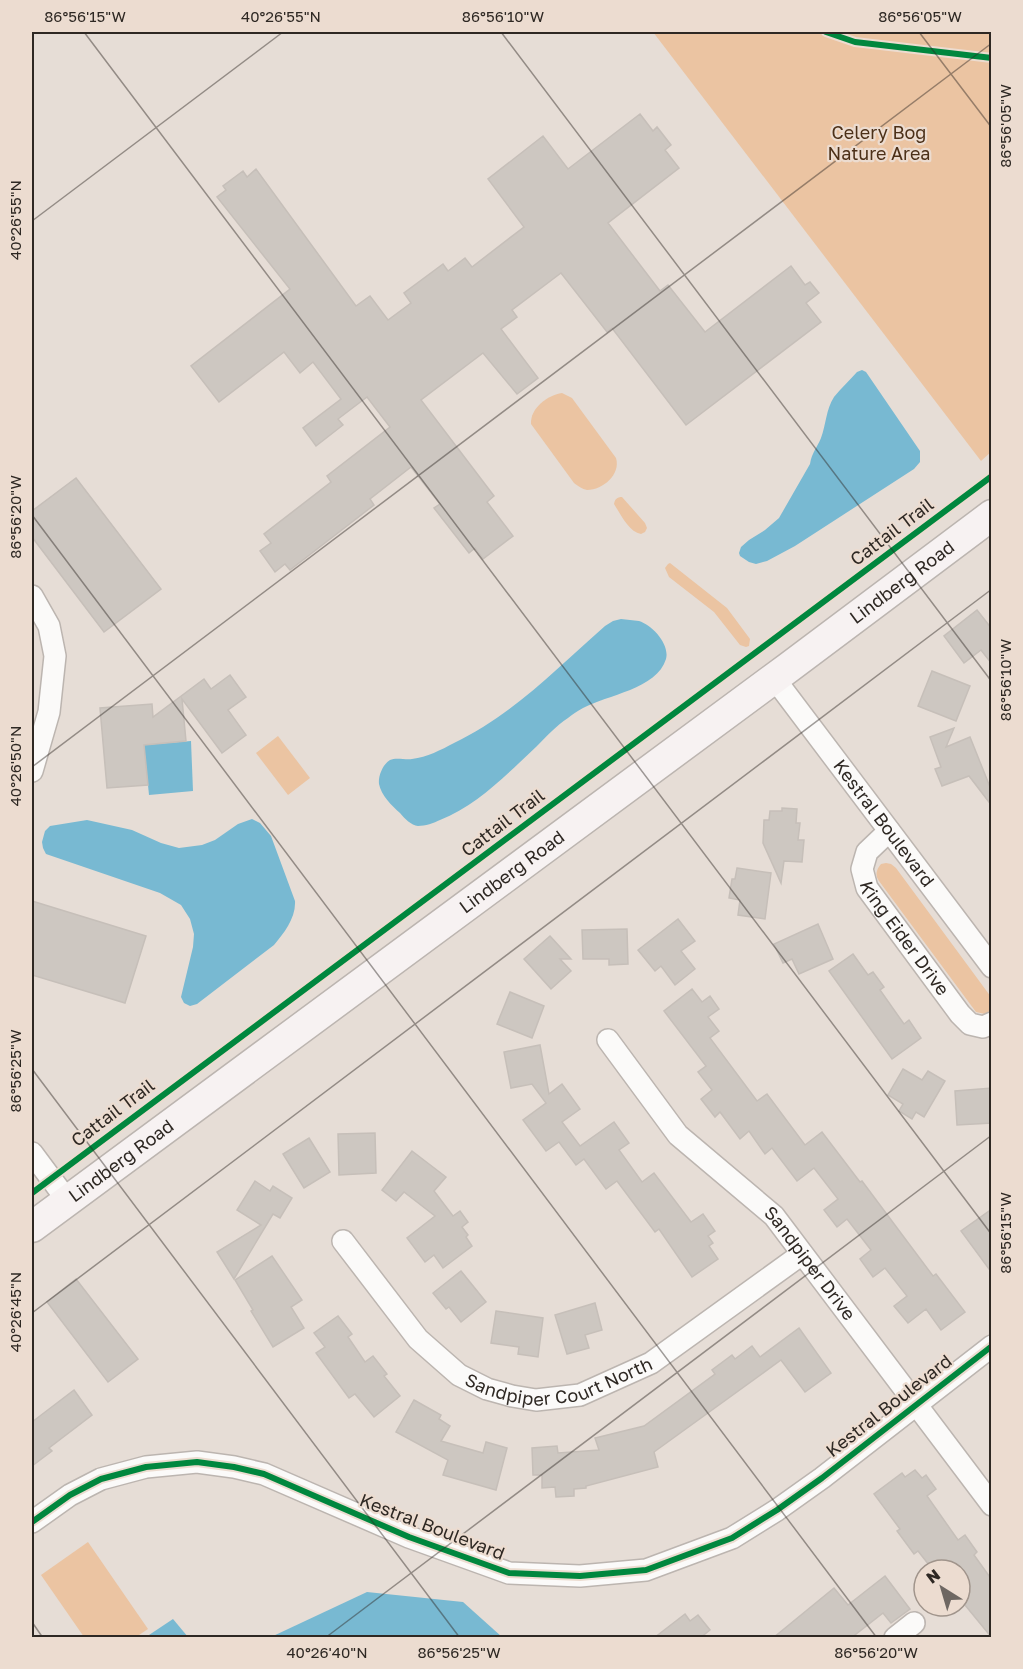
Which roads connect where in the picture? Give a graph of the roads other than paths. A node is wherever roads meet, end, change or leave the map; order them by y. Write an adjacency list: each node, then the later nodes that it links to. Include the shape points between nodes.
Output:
1 (992, 515): 3 (main road, Lindberg Road)
2 (32, 596): 4 (street, via 49,626 56,656 49,712)
3 (774, 678): 5 (street, Kestral Boulevard); 10 (main road, Lindberg Road)
4 (32, 771)
5 (889, 831): 6 (street, Kestral Boulevard); 7 (street, King Eider Drive, via 867,852 862,869 867,888 960,1014 970,1024 983,1027)
6 (992, 967)
7 (992, 1023)
8 (608, 1040): 13 (street, Sandpiper Drive, via 678,1135 774,1216)
9 (32, 1154): 10 (street)
10 (67, 1200): 11 (main road, Lindberg Road)
11 (32, 1227)
12 (343, 1241): 13 (street, Sandpiper Court North, via 418,1339 459,1375 487,1389 536,1400 580,1395 651,1363)
13 (802, 1254): 15 (street, Sandpiper Drive)
14 (992, 1346): 15 (street, Kestral Boulevard)
15 (915, 1404): 16 (street, Sandpiper Drive); 17 (street, Kestral Boulevard, via 822,1478 750,1527 732,1538 646,1570 580,1576 509,1573 409,1537 264,1474 197,1462 146,1467 101,1479)
16 (992, 1505)
17 (32, 1522)
18 (914, 1623): 19 (street)
19 (895, 1638)

